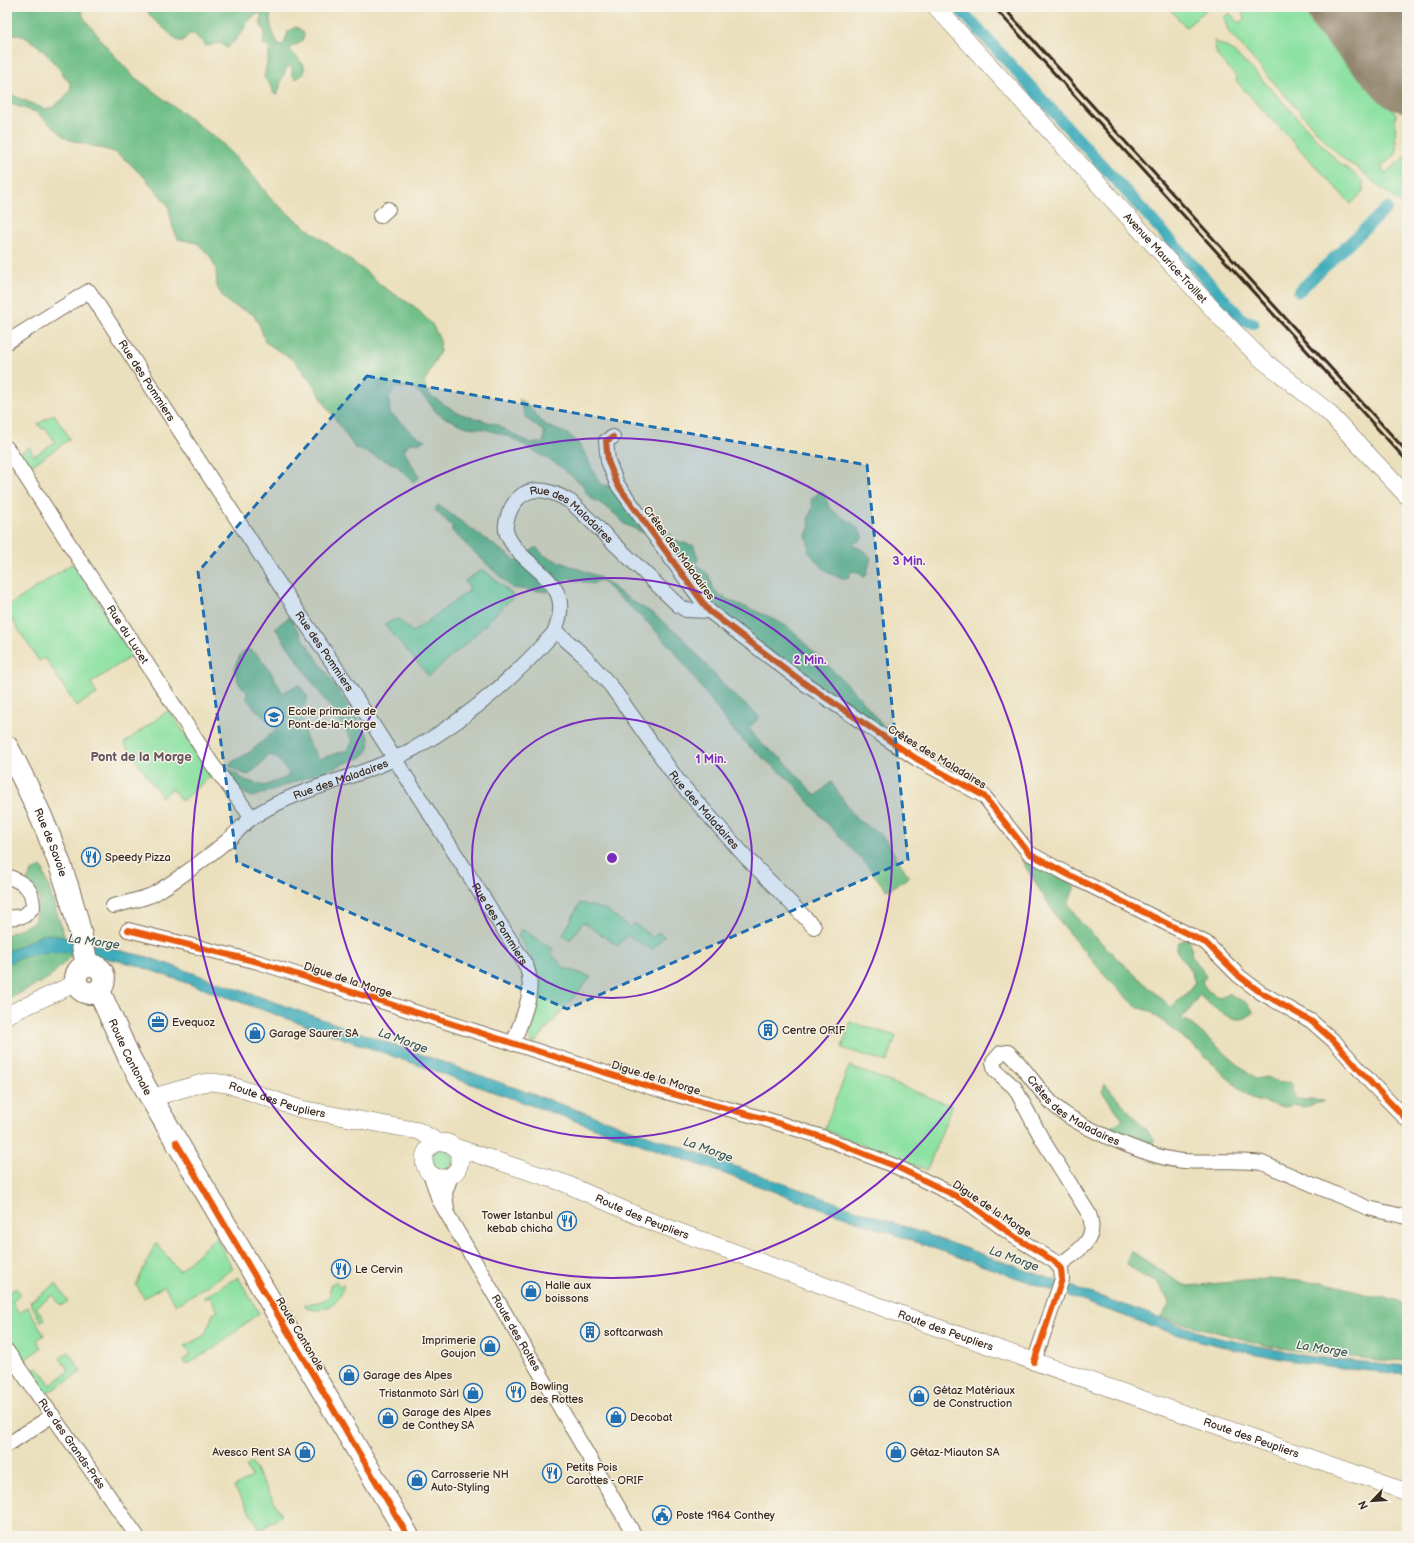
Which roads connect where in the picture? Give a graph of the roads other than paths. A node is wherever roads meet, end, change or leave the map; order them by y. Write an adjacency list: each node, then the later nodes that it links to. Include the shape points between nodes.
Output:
1 (936, 7): 5 (street, Avenue Maurice-Troillet, via 1218,316 1259,357 1327,411)
2 (7, 342): 9 (street, Rue des Pommiers, via 89,291)
3 (613, 436): 6 (street, Crêtes des Maladaires, via 606,441 608,461 618,484)
4 (7, 448): 10 (street, Rue du Lucet, via 212,764)
5 (1407, 496)
6 (709, 611): 7 (street, Rue des Maladaires, via 686,610 678,605 571,502 557,493 542,489 526,492 514,503 506,520 506,532 511,542 557,590 562,606); 22 (street, Crêtes des Maladaires, via 810,688 918,759 984,796 1030,853 1206,943 1239,976 1260,992 1311,1021 1335,1042)
7 (556, 631): 9 (street, Rue des Maladaires, via 499,689 459,720); 14 (street, Rue des Maladaires, via 583,655 611,686 679,782 744,855)
8 (7, 747): 16 (main road, Rue de Savoie, via 24,779 63,873)
9 (394, 760): 10 (street, Rue des Maladaires, via 284,800); 20 (street, Rue des Pommiers, via 483,895 527,968 530,983 528,998)
10 (252, 818): 12 (street, Rue des Maladaires, via 197,866 151,896)
11 (7, 876): 13 (street, via 26,886 33,896 33,907 24,916)
12 (113, 906)
13 (13, 918)
14 (814, 927)
15 (128, 930): 20 (street, Digue de la Morge, via 258,962)
16 (85, 956): 17 (main road, via 76,974); 18 (main road, via 104,975 104,984)
17 (76, 984): 18 (main road, via 86,993); 19 (street)
18 (99, 991): 21 (main road, Route Cantonale)
19 (7, 1015)
20 (513, 1044): 32 (street, Digue de la Morge, via 666,1092 801,1130 864,1154 966,1201)
21 (151, 1098): 23 (street, Route des Peupliers, via 177,1089 212,1082 228,1084 301,1109 386,1124); 39 (main road, Route Cantonale)
22 (1407, 1120)
23 (404, 1130): 24 (street, Route des Peupliers, via 419,1131); 26 (street, Route des Peupliers, via 414,1138)
24 (438, 1142): 25 (street); 26 (street, via 429,1147)
25 (455, 1146): 27 (street, Route des Peupliers); 28 (street, via 460,1156)
26 (424, 1156): 29 (street, via 424,1164)
27 (488, 1159): 28 (street); 34 (street, Route des Peupliers, via 564,1183 647,1220)
28 (455, 1172): 29 (street, via 441,1178); 30 (street, Route des Rottes, via 445,1193)
29 (430, 1173): 30 (street, Route des Rottes, via 437,1196)
30 (447, 1212): 40 (street, Route des Rottes)
31 (1407, 1217): 32 (street, Crêtes des Maladaires, via 1368,1208 1262,1163 1245,1160 1182,1161 1139,1150 1076,1121 1056,1107 1008,1052 1001,1053 993,1062 995,1070 1015,1088 1093,1224 1088,1240)
32 (1059, 1265): 34 (street, via 1062,1279)
33 (7, 1351): 35 (street, Rue des Grands-Prés)
34 (1034, 1362): 37 (street, Route des Peupliers)
35 (53, 1415): 36 (street); 38 (street, Rue des Grands-Prés)
36 (7, 1445)
37 (1407, 1492)
38 (138, 1536)
39 (408, 1536)
40 (634, 1536)

